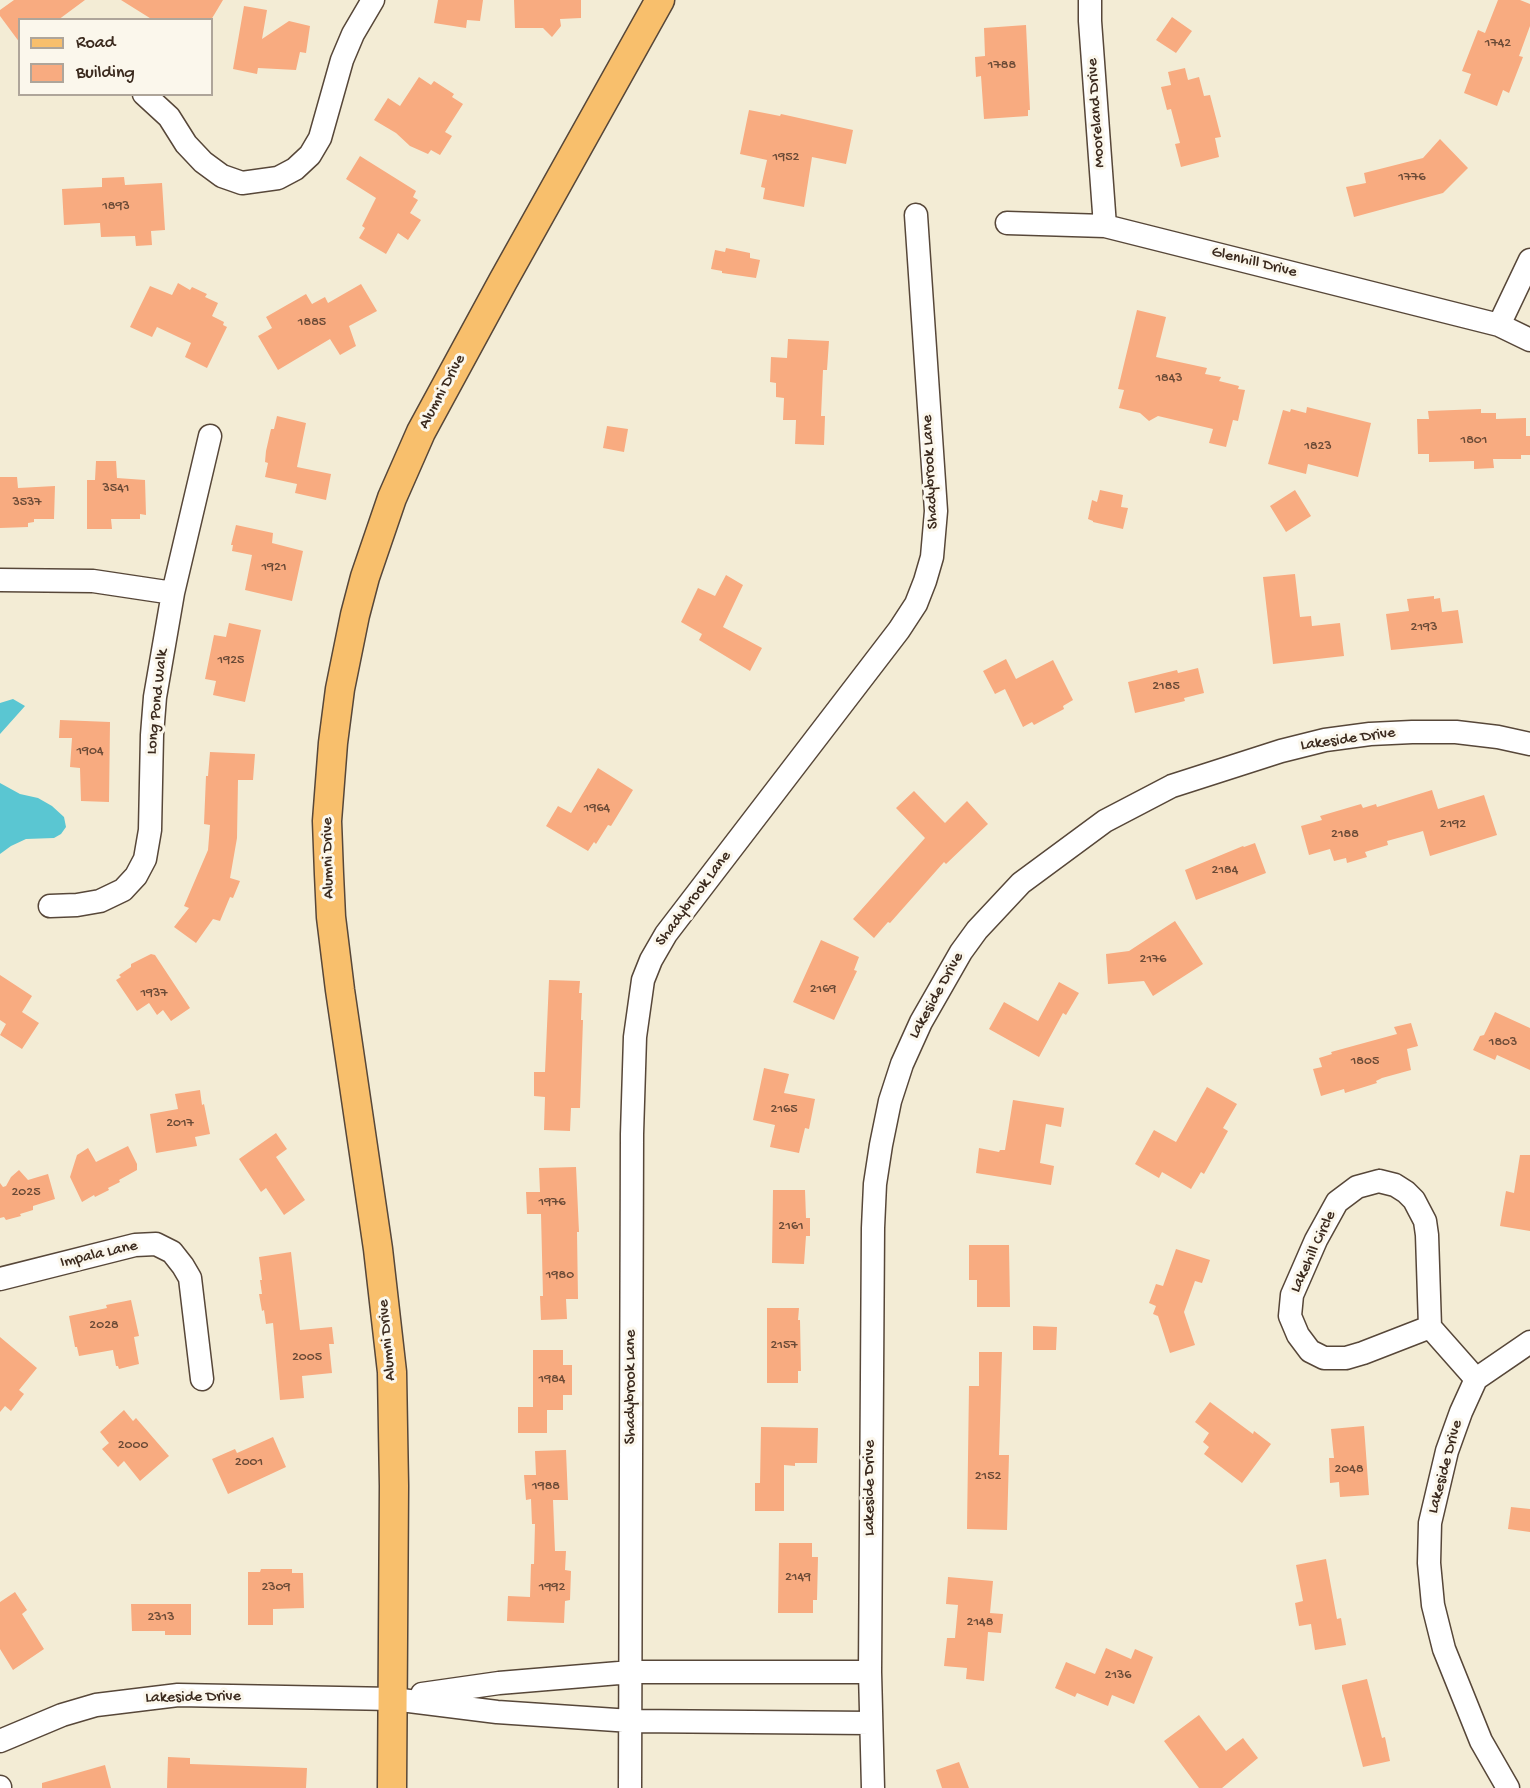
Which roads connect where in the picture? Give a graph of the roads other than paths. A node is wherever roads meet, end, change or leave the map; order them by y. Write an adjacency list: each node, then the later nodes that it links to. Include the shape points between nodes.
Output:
1 (373, 0): 4 (street, via 342,60 321,138 303,162 279,178 242,183 222,176 203,162 169,117)
2 (660, 0): 23 (main road, Alumni Drive, via 421,432 392,498 365,577 340,689 327,821 331,917 390,1352)
3 (1090, 0): 7 (street, Mooreland Drive)
4 (146, 96)
5 (916, 215): 21 (street, Shadybrook Lane, via 936,511 932,557 925,581 899,630 666,933 643,980 635,1037 632,1134)
6 (1006, 223): 7 (street, Glenhill Drive)
7 (1105, 226): 9 (street, Glenhill Drive)
8 (1530, 260): 9 (street)
9 (1499, 325): 10 (street, Glenhill Drive)
10 (1530, 340)
11 (210, 436): 13 (street, Long Pond Walk)
12 (0, 580): 13 (street, via 93,581)
13 (173, 593): 15 (street, Long Pond Walk, via 155,697 150,830 145,859 123,890 100,901)
14 (1530, 744): 22 (street, Lakeside Drive, via 1456,732 1370,734 1281,751 1172,786 1105,820 1022,882 961,952 921,1022 902,1065 890,1101 875,1184)
15 (50, 906)
16 (0, 1279): 20 (street, Impala Lane, via 135,1245 156,1244 172,1252 190,1278)
17 (1430, 1327): 17 (street, Lakehill Circle, via 1427,1235 1421,1211 1395,1185 1379,1181 1357,1187 1337,1202 1292,1295 1290,1316 1298,1335 1310,1351 1324,1358 1346,1358); 19 (street)
18 (1530, 1342): 19 (street)
19 (1476, 1379): 30 (street, Lakeside Drive, via 1438,1485 1430,1523 1429,1563 1433,1605 1444,1649 1481,1741)
20 (202, 1380)
21 (631, 1672): 22 (street, Lakeside Drive); 23 (street, Lakeside Drive, via 499,1683); 24 (street, Shadybrook Lane)
22 (870, 1672): 25 (street, Lakeside Drive)
23 (393, 1699): 24 (street, Lakeside Drive, via 497,1712); 26 (street, Lakeside Drive, via 178,1695 140,1699 62,1715); 27 (main road, Alumni Drive)
24 (631, 1721): 25 (street, Lakeside Drive); 28 (street, Shadybrook Lane)
25 (870, 1723): 29 (street, Lakeside Drive)
26 (0, 1741)
27 (392, 1788)
28 (630, 1788)
29 (873, 1788)
30 (1508, 1788)

